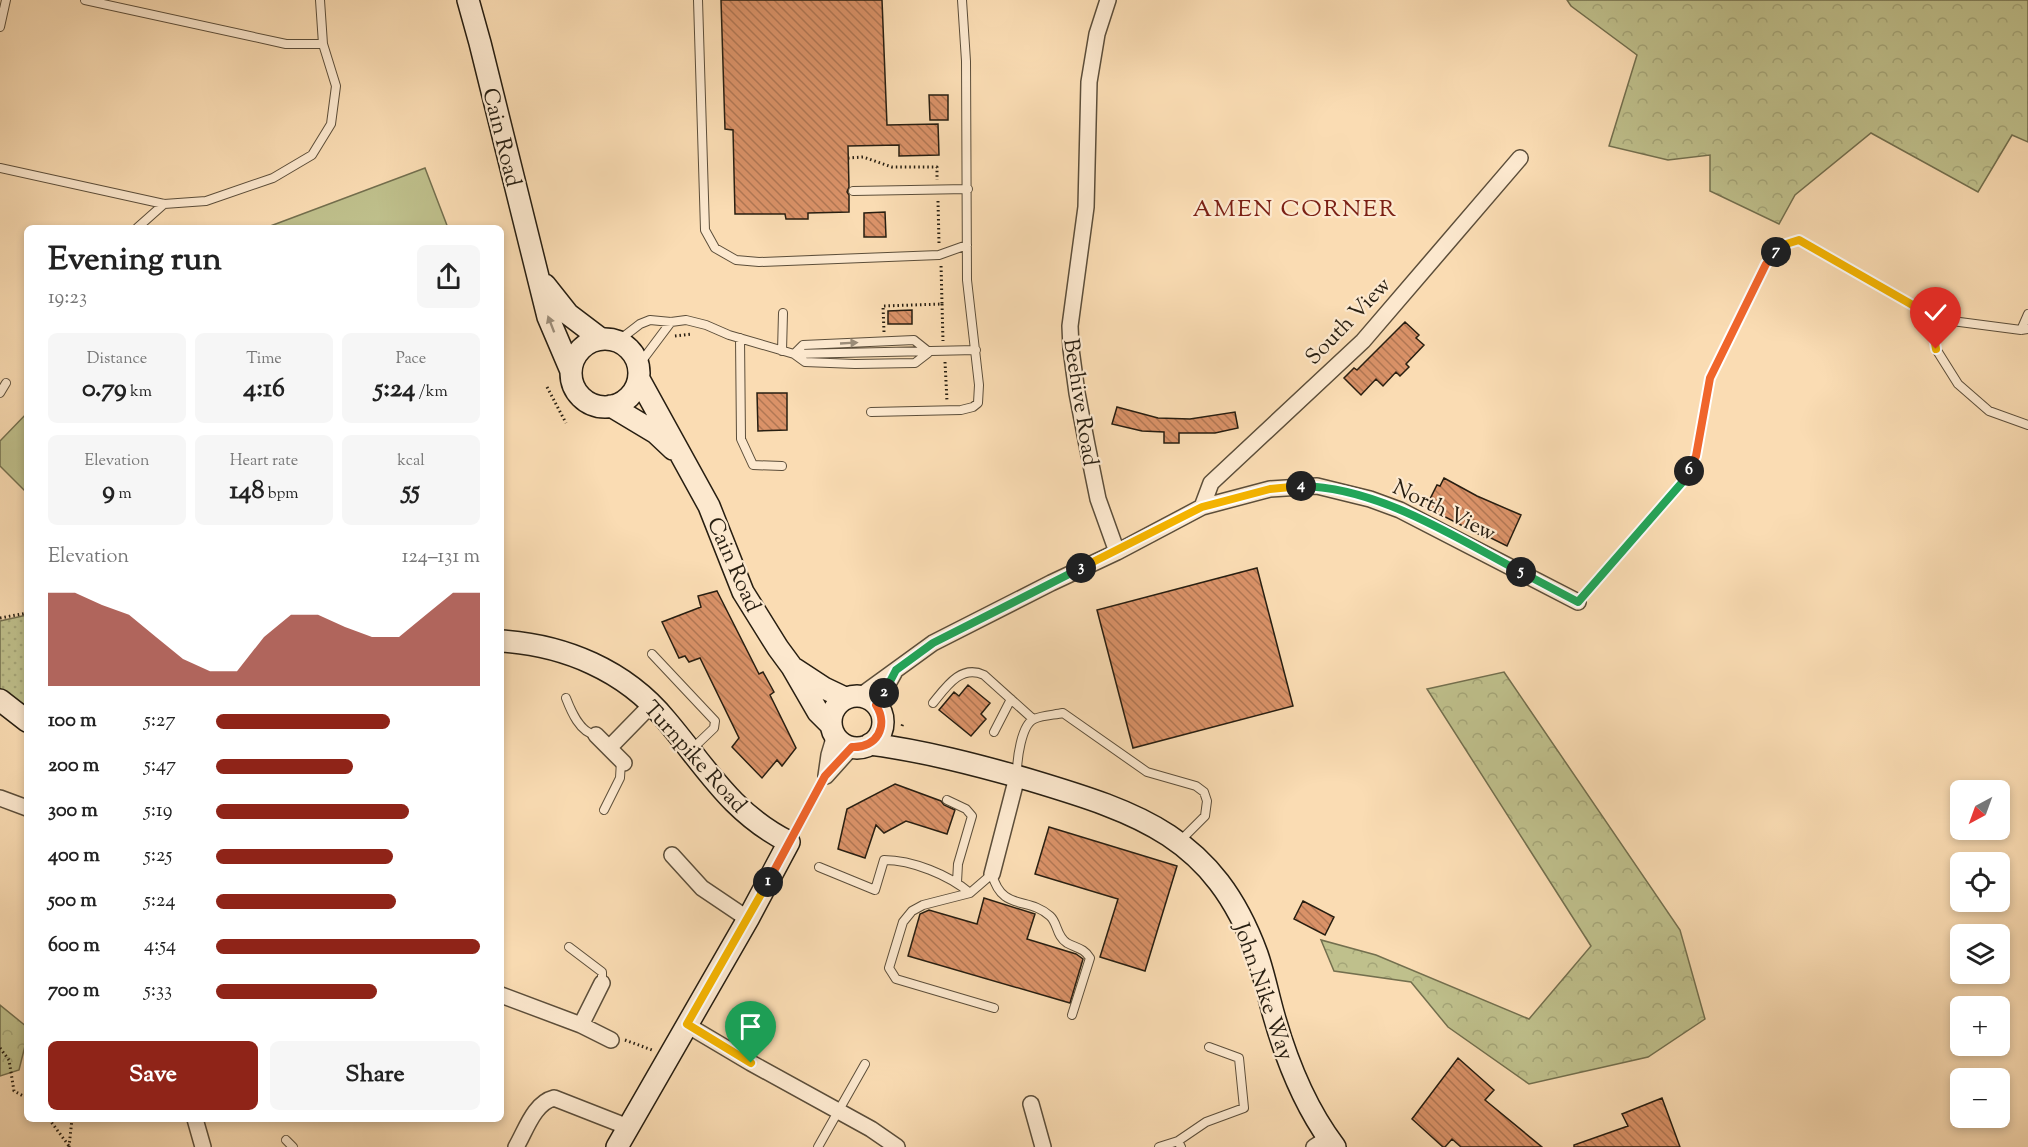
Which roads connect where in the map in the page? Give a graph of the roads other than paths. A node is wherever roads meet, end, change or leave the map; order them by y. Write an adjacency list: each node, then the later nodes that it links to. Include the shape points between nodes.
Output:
1 (6, 0): 8 (lane)
2 (85, 0): 9 (lane, via 280,43)
3 (320, 0): 9 (lane)
4 (468, 0): 17 (street, Cain Road)
5 (698, 0): 16 (lane, via 705,230 714,248 736,260 759,262 939,255)
6 (962, 0): 12 (lane)
7 (1108, 0): 39 (street, Beehive Road, via 1097,34 1089,82 1086,207 1071,338 1077,393 1098,499)
8 (0, 27)
9 (322, 44): 14 (lane, via 336,86 331,124 312,155 273,178 206,201)
10 (1520, 158): 38 (street, South View, via 1363,341 1210,483)
11 (0, 168): 14 (lane)
12 (968, 189): 13 (lane); 16 (lane)
13 (853, 191)
14 (164, 204): 15 (lane)
15 (140, 225)
16 (968, 245): 25 (lane, via 967,280)
17 (538, 274): 24 (street, Cain Road, via 560,306); 29 (street, Cain Road, one-way to 17, via 548,318)
18 (783, 313): 26 (lane)
19 (2028, 314): 22 (lane)
20 (1930, 315): 22 (lane); 35 (lane, via 1936,349 1958,384 1989,411); 40 (lane, via 1799,240 1783,245 1766,264 1710,378 1696,456 1686,478)
21 (671, 322): 23 (lane, via 686,320); 24 (lane, via 650,320); 30 (lane)
22 (2025, 329)
23 (740, 338): 26 (lane); 37 (lane, via 741,439 753,465)
24 (609, 340): 29 (street, via 584,346); 30 (street, via 627,347)
25 (975, 350): 27 (lane); 34 (lane, via 980,385 978,403 973,407)
26 (782, 351): 28 (lane)
27 (929, 352): 28 (lane, via 915,363 855,364 805,362); 28 (lane, one-way to 27, via 803,345 914,340)
28 (794, 354)
29 (571, 371): 33 (street, via 574,388 586,401)
30 (639, 372): 33 (street, via 628,397); 36 (street, Cain Road)
31 (6, 383): 32 (lane)
32 (0, 393)
33 (611, 406): 36 (street, Cain Road, via 656,433)
34 (871, 412)
35 (2028, 425)
36 (682, 458): 43 (street, Cain Road, via 709,506 743,592)
37 (782, 466)
38 (1202, 507): 39 (street, North View); 40 (street, North View, via 1270,489 1317,486 1340,491 1400,510)
39 (1117, 552): 49 (street, via 933,643 896,670)
40 (1578, 602)
41 (504, 640): 48 (street, Turnpike Road, via 529,642 595,664)
42 (652, 654): 58 (lane, via 715,721 714,728)
43 (792, 667): 49 (street, Cain Road, via 824,688); 52 (street, Cain Road)
44 (567, 698): 54 (lane, via 573,716 591,735)
45 (1011, 699): 47 (lane, via 976,671 957,676); 51 (lane); 53 (lane)
46 (0, 700): 50 (street)
47 (933, 703)
48 (652, 704): 56 (street); 58 (street, Turnpike Road)
49 (878, 711): 52 (street, via 834,709); 55 (street, via 880,734); 57 (street)
50 (24, 719)
51 (1033, 719): 60 (lane, via 1023,735); 65 (lane, via 1063,713 1147,772 1196,786 1204,792 1204,816)
52 (833, 730): 55 (street, Cain Road, via 845,745); 55 (street, via 825,776)
53 (994, 732)
54 (596, 735): 56 (street)
55 (861, 745): 57 (street, John Nike Way)
56 (609, 748): 59 (street)
57 (912, 749): 60 (street, John Nike Way)
58 (690, 751): 71 (street, Turnpike Road, via 720,790 789,842)
59 (623, 762): 64 (lane, via 621,778)
60 (1017, 777): 65 (street, John Nike Way, via 1122,810); 68 (street)
61 (0, 798): 63 (street)
62 (947, 800): 69 (lane, via 972,816 958,864)
63 (24, 807)
64 (604, 810)
65 (1179, 842): 88 (street, John Nike Way, via 1200,860 1241,916 1257,955 1287,1057)
66 (672, 855): 71 (street, via 702,888)
67 (819, 867): 69 (lane, via 875,890 884,860 902,860)
68 (992, 874): 70 (lane); 76 (lane, via 1000,893 1043,910 1055,922 1061,938 1090,958)
69 (957, 882): 70 (lane)
70 (970, 893): 75 (lane, via 912,911 903,922 889,968 896,979)
71 (748, 919): 77 (street)
72 (569, 947): 73 (lane, via 602,972)
73 (602, 983): 78 (street)
74 (504, 996): 78 (street)
75 (994, 1008)
76 (1072, 1015)
77 (687, 1024): 83 (street); 85 (street)
78 (581, 1025): 79 (street)
79 (612, 1040)
80 (1209, 1047): 87 (lane, via 1239,1058 1244,1108 1206,1122)
81 (866, 1064): 83 (lane)
82 (1031, 1104): 95 (street)
83 (840, 1110): 93 (lane); 94 (street)
84 (196, 1122): 89 (street)
85 (628, 1127): 91 (street, via 554,1098 545,1100 538,1108); 92 (street)
86 (286, 1140): 90 (lane)
87 (1179, 1144): 96 (lane)
88 (1326, 1144)
89 (203, 1147)
90 (293, 1147)
91 (516, 1147)
92 (617, 1147)
93 (818, 1147)
94 (897, 1147)
95 (1043, 1147)
96 (1159, 1147)

